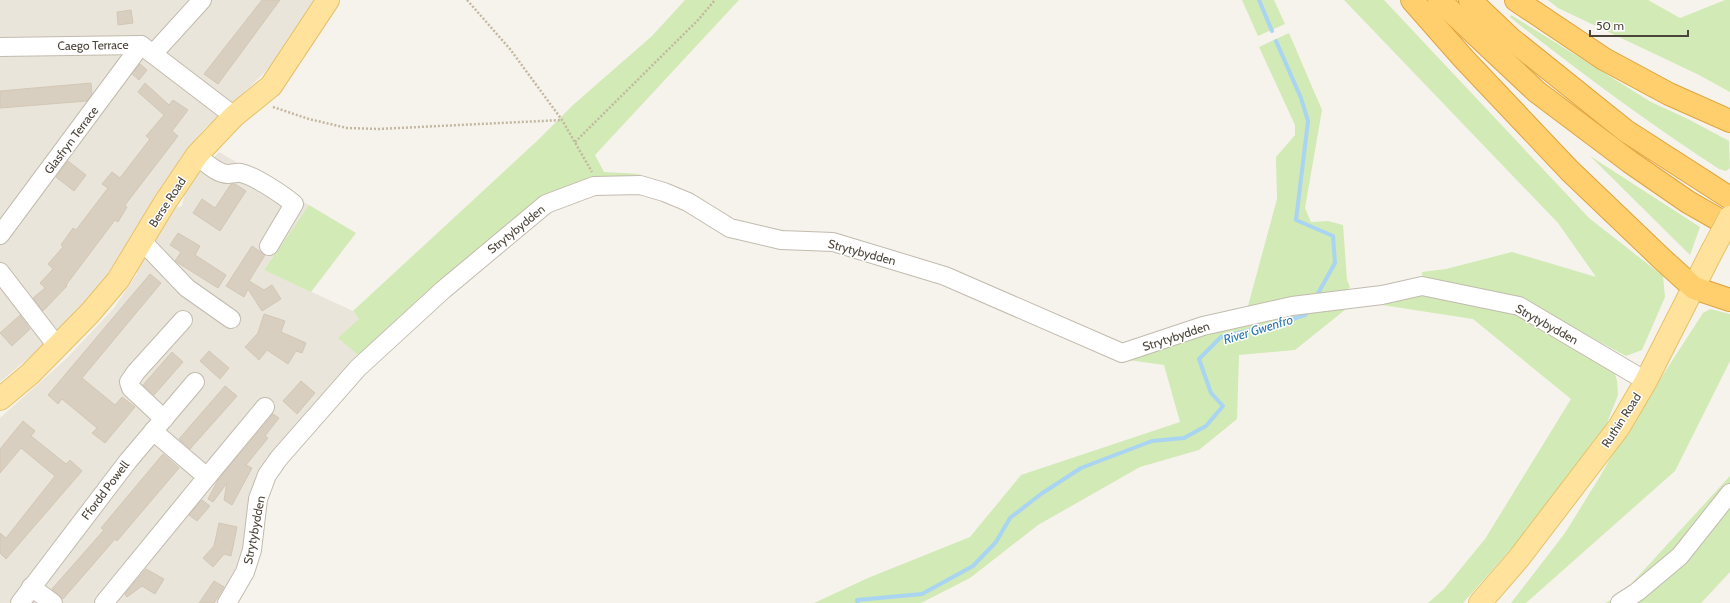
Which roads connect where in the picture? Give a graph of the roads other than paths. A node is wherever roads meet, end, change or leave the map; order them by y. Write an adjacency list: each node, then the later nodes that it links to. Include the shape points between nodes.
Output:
1 (202, 0): 8 (street, Glasfryn Terrace)
2 (328, 0): 9 (main road, Berse Road, via 271,86)
3 (1412, 0): 19 (highway, via 1570,171)
4 (1439, 0): 14 (highway, via 1537,92 1630,162 1688,202)
5 (1470, 0): 12 (highway, via 1510,38 1620,126)
6 (1516, 0): 10 (highway, via 1604,59 1669,94)
7 (0, 46): 8 (street, Caego Terrace)
8 (147, 50): 9 (street); 15 (street, Glasfryn Terrace)
9 (241, 110): 11 (main road, Berse Road)
10 (1730, 121)
11 (197, 156): 16 (main road, Berse Road); 17 (street, via 219,172 227,175 240,173 251,177 294,204)
12 (1730, 198)
13 (1730, 217): 19 (main road, Ruthin Road, bridge)
14 (1730, 226)
15 (0, 235)
16 (142, 241): 21 (street, via 187,288); 23 (main road, Berse Road, via 118,280)
17 (269, 246)
18 (0, 272): 23 (street)
19 (1694, 288): 20 (highway); 24 (main road, Ruthin Road)
20 (1730, 300)
21 (232, 319)
22 (183, 320): 28 (street, via 129,382)
23 (57, 346): 26 (main road, Berse Road, via 30,374)
24 (1646, 381): 35 (street, Strytybydden, via 1519,306 1422,286 1382,295 1311,304 1203,326 1122,353 945,276 833,242 781,240 730,228 688,202 640,185 594,186 546,204 443,290 358,368 267,475 258,499 252,550 245,572); 36 (main road, Ruthin Road, via 1619,427 1519,558)
25 (195, 382): 28 (street, Ffordd Powell)
26 (0, 399)
27 (266, 407): 29 (street)
28 (158, 425): 29 (street); 31 (street, Ffordd Powell)
29 (207, 477): 34 (street)
30 (1730, 493): 37 (street, via 1680,556)
31 (31, 587): 32 (street, Ffordd Powell); 33 (street)
32 (20, 603)
33 (53, 603)
34 (104, 603)
35 (227, 603)
36 (1480, 603)
37 (1620, 603)

